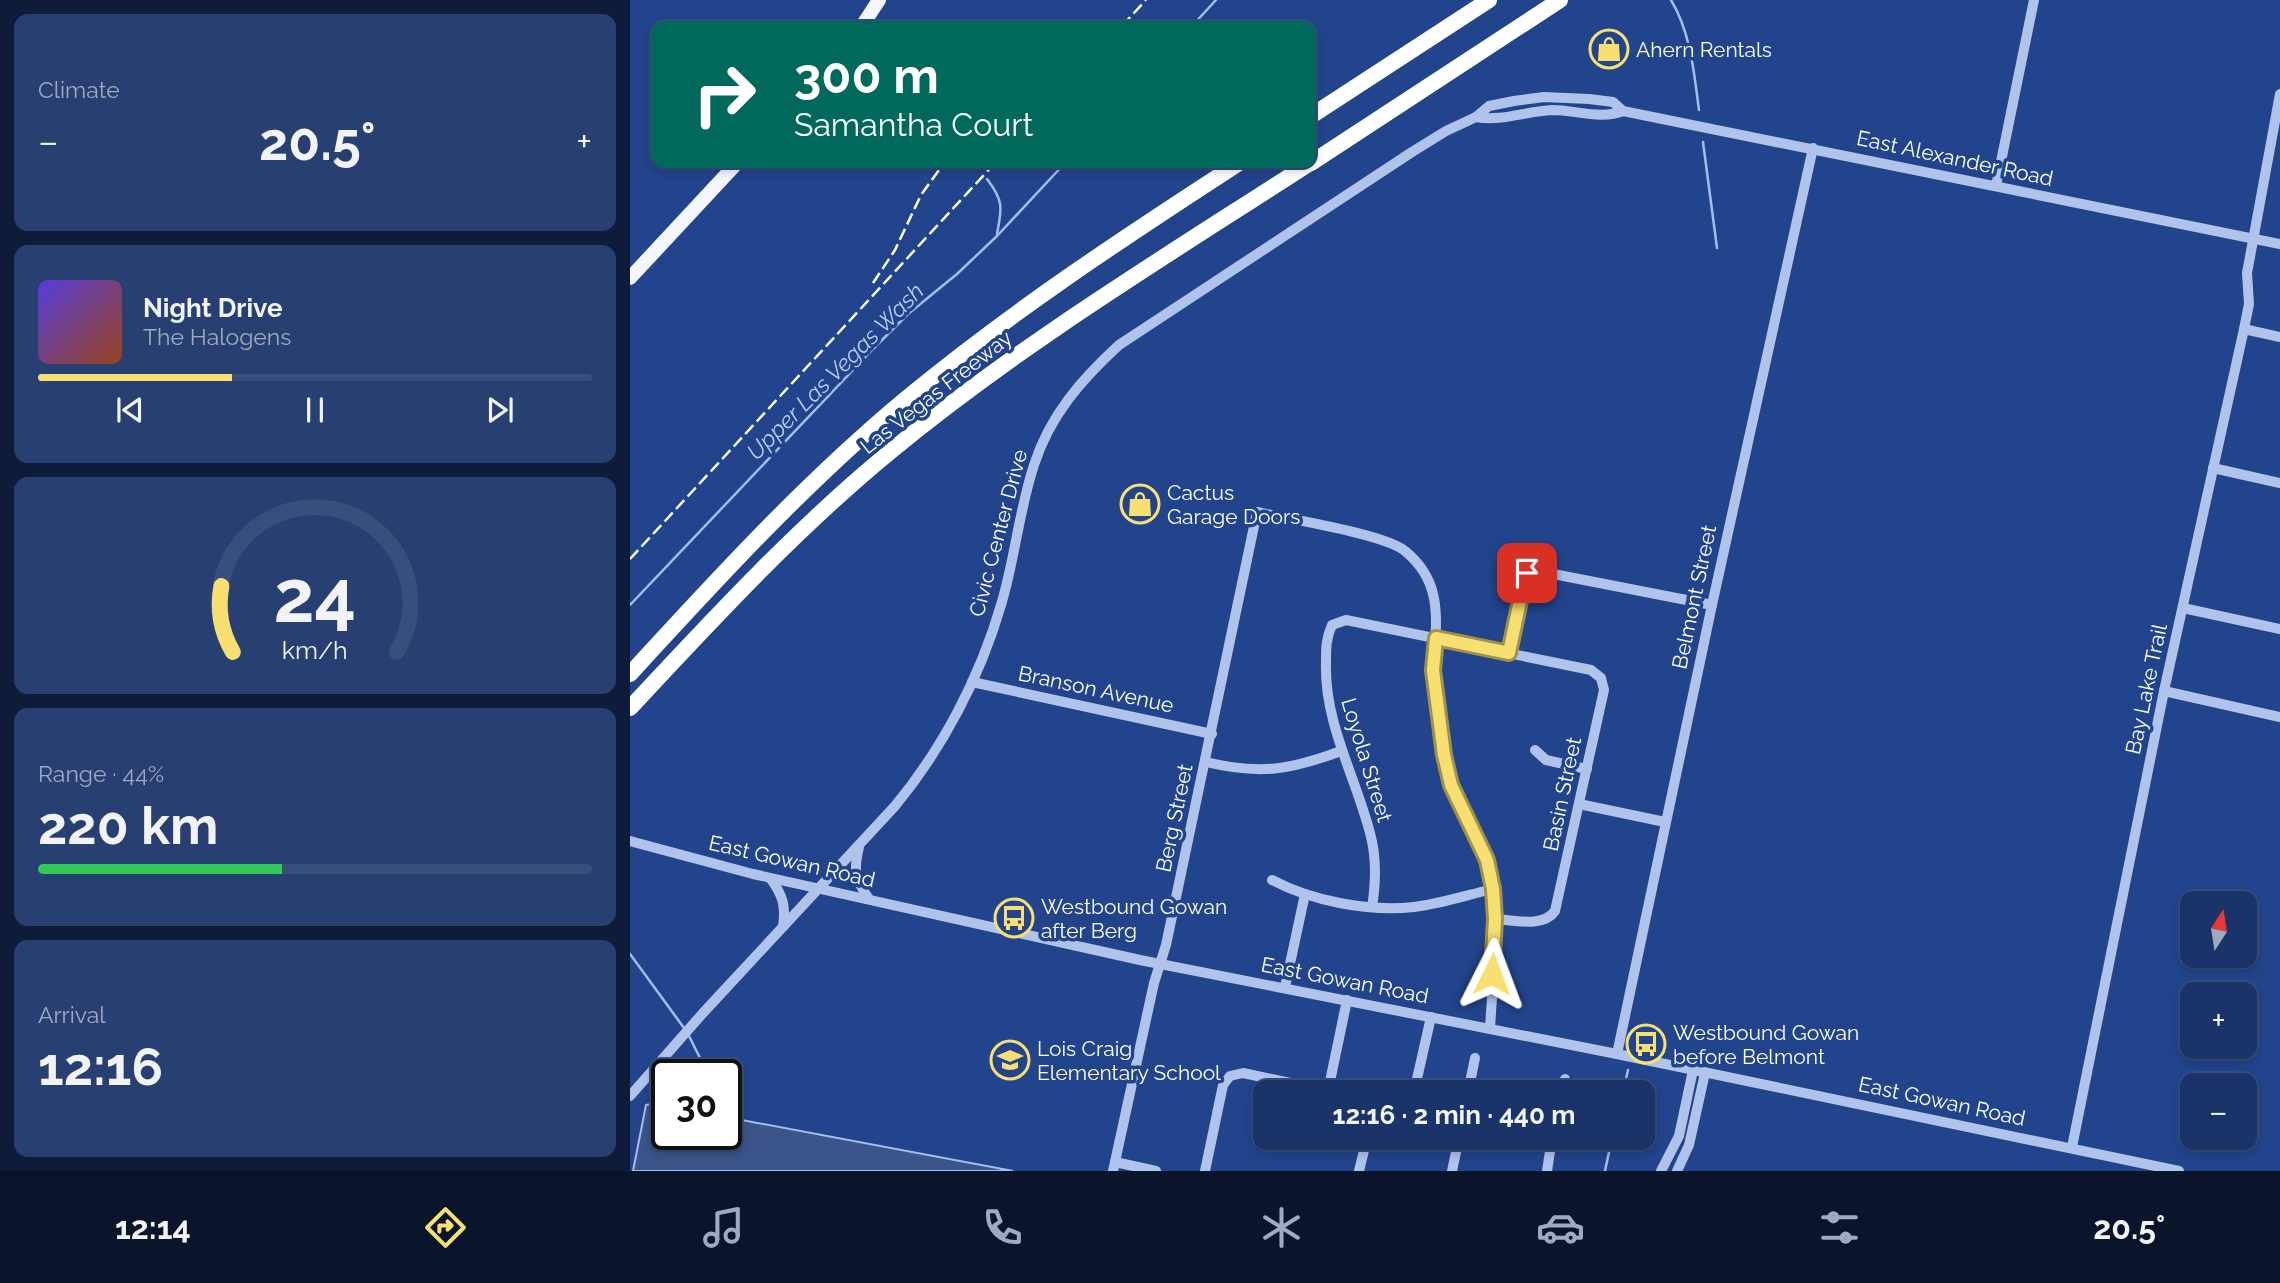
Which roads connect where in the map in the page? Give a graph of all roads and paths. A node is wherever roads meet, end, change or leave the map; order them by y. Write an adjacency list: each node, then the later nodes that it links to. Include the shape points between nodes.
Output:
1 (880, 0): 5 (main road)
2 (1489, 0): 7 (highway)
3 (1560, 0): 10 (highway, Las Vegas Freeway)
4 (2034, 0): 14 (street)
5 (865, 21)
6 (2280, 94): 15 (street, Bay Lake Trail)
7 (1316, 113)
8 (1476, 117): 9 (street, East Alexander Road, via 1491,120 1554,110 1610,116 1623,111); 28 (street, Civic Center Drive, via 1412,152 1119,345 1088,373 1056,415 1034,464 1001,605)
9 (1813, 149): 14 (street, East Alexander Road); 22 (street, Belmont Street)
10 (1316, 160)
11 (732, 168): 17 (main road)
12 (1231, 168): 27 (highway, Las Vegas Freeway, via 1073,272 906,399 779,514)
13 (1303, 168): 30 (highway, Las Vegas Freeway, via 1049,332 962,394 822,511)
14 (1996, 186): 15 (street, East Alexander Road)
15 (2253, 239): 16 (street, East Alexander Road); 18 (street, Bay Lake Trail)
16 (2280, 244)
17 (630, 278)
18 (2244, 329): 19 (street); 20 (street, Bay Lake Trail)
19 (2280, 337)
20 (2213, 468): 21 (street); 23 (street, Bay Lake Trail)
21 (2280, 483)
22 (1712, 605): 26 (street, via 1538,571 1527,573); 38 (street, Belmont Street)
23 (2183, 608): 24 (street); 29 (street, Bay Lake Trail)
24 (2280, 629)
25 (1436, 638): 26 (street); 32 (street, Berg Street, via 1437,611 1431,587 1404,549 1363,535 1257,512); 34 (street, Loyola Street, via 1346,620 1332,625 1326,638 1325,684); 44 (street, via 1433,670 1449,775 1487,860)
26 (1509, 653): 36 (street, Basin Street, via 1591,670 1601,678 1604,690)
27 (630, 674)
28 (972, 682): 32 (street, Branson Avenue); 40 (street, Civic Center Drive, via 944,738)
29 (2164, 691): 31 (street); 64 (street, Bay Lake Trail)
30 (630, 708)
31 (2280, 716)
32 (1212, 734): 35 (street, Berg Street)
33 (1535, 750): 36 (street, via 1546,760)
34 (1341, 751): 35 (street, via 1305,764 1267,770); 47 (street, Loyola Street, via 1370,832 1376,881)
35 (1206, 762): 50 (street, Berg Street)
36 (1587, 769): 37 (street, Basin Street)
37 (1580, 804): 38 (street); 48 (street, Basin Street, via 1551,917 1539,921)
38 (1665, 822): 55 (street, Belmont Street)
39 (630, 841): 41 (street, East Gowan Road)
40 (859, 847): 43 (street, Civic Center Drive); 46 (street, via 854,869)
41 (770, 878): 43 (street, East Gowan Road); 49 (street, via 783,899)
42 (1272, 880): 45 (street)
43 (819, 889): 46 (street, East Gowan Road); 49 (street, Civic Center Drive)
44 (1493, 889): 47 (street, via 1416,907); 48 (street)
45 (1305, 894): 47 (street); 51 (street)
46 (869, 900): 50 (street, East Gowan Road)
47 (1372, 907)
48 (1495, 919): 54 (street)
49 (783, 928): 63 (street, Civic Center Drive)
50 (1160, 964): 51 (street, East Gowan Road); 68 (street, Berg Street)
51 (1285, 988): 52 (street, East Gowan Road)
52 (1347, 1000): 53 (street, East Gowan Road); 60 (street)
53 (1431, 1017): 54 (street, East Gowan Road); 61 (street)
54 (1490, 1029): 55 (street, East Gowan Road)
55 (1617, 1054): 57 (street, East Gowan Road)
56 (1475, 1058): 62 (street)
57 (1693, 1070): 58 (street, East Gowan Road); 75 (street, via 1679,1136)
58 (1705, 1073): 64 (street, East Gowan Road); 76 (street, via 1689,1145)
59 (1275, 1080): 71 (street, via 1242,1073 1230,1076 1223,1085)
60 (1333, 1080)
61 (1417, 1080)
62 (1470, 1080)
63 (632, 1090)
64 (2072, 1147): 69 (street, East Gowan Road)
65 (1364, 1150): 72 (street)
66 (1456, 1150): 73 (street)
67 (1550, 1150): 74 (street)
68 (1114, 1166): 70 (street)
69 (2128, 1166): 77 (street, East Gowan Road)
70 (1156, 1171)
71 (1205, 1171)
72 (1359, 1171)
73 (1452, 1171)
74 (1547, 1171)
75 (1661, 1171)
76 (1677, 1171)
77 (2179, 1171)

